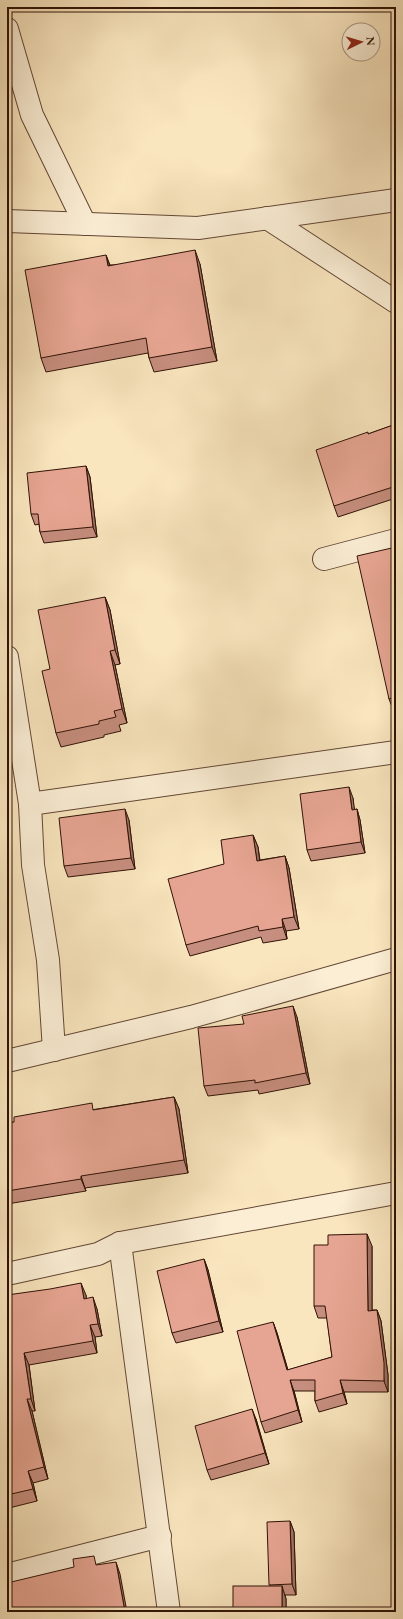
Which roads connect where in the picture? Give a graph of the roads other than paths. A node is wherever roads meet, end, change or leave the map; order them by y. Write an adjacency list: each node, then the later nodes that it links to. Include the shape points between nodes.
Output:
1 (7, 29): 5 (street, via 32,116)
2 (396, 200): 3 (street)
3 (267, 218): 5 (street, via 198,228); 6 (street)
4 (7, 221): 5 (street)
5 (85, 224)
6 (396, 302)
7 (396, 540): 8 (street)
8 (324, 559)
9 (7, 657): 11 (street)
10 (396, 752): 11 (street)
11 (30, 804): 13 (street, via 33,865 48,960)
12 (396, 959): 13 (street, via 191,1016)
13 (54, 1050): 14 (street)
14 (7, 1061)
15 (396, 1193): 16 (street)
16 (120, 1243): 17 (street, via 98,1254); 18 (street)
17 (7, 1274)
18 (160, 1536): 19 (street); 20 (street)
19 (7, 1574)
20 (169, 1612)

